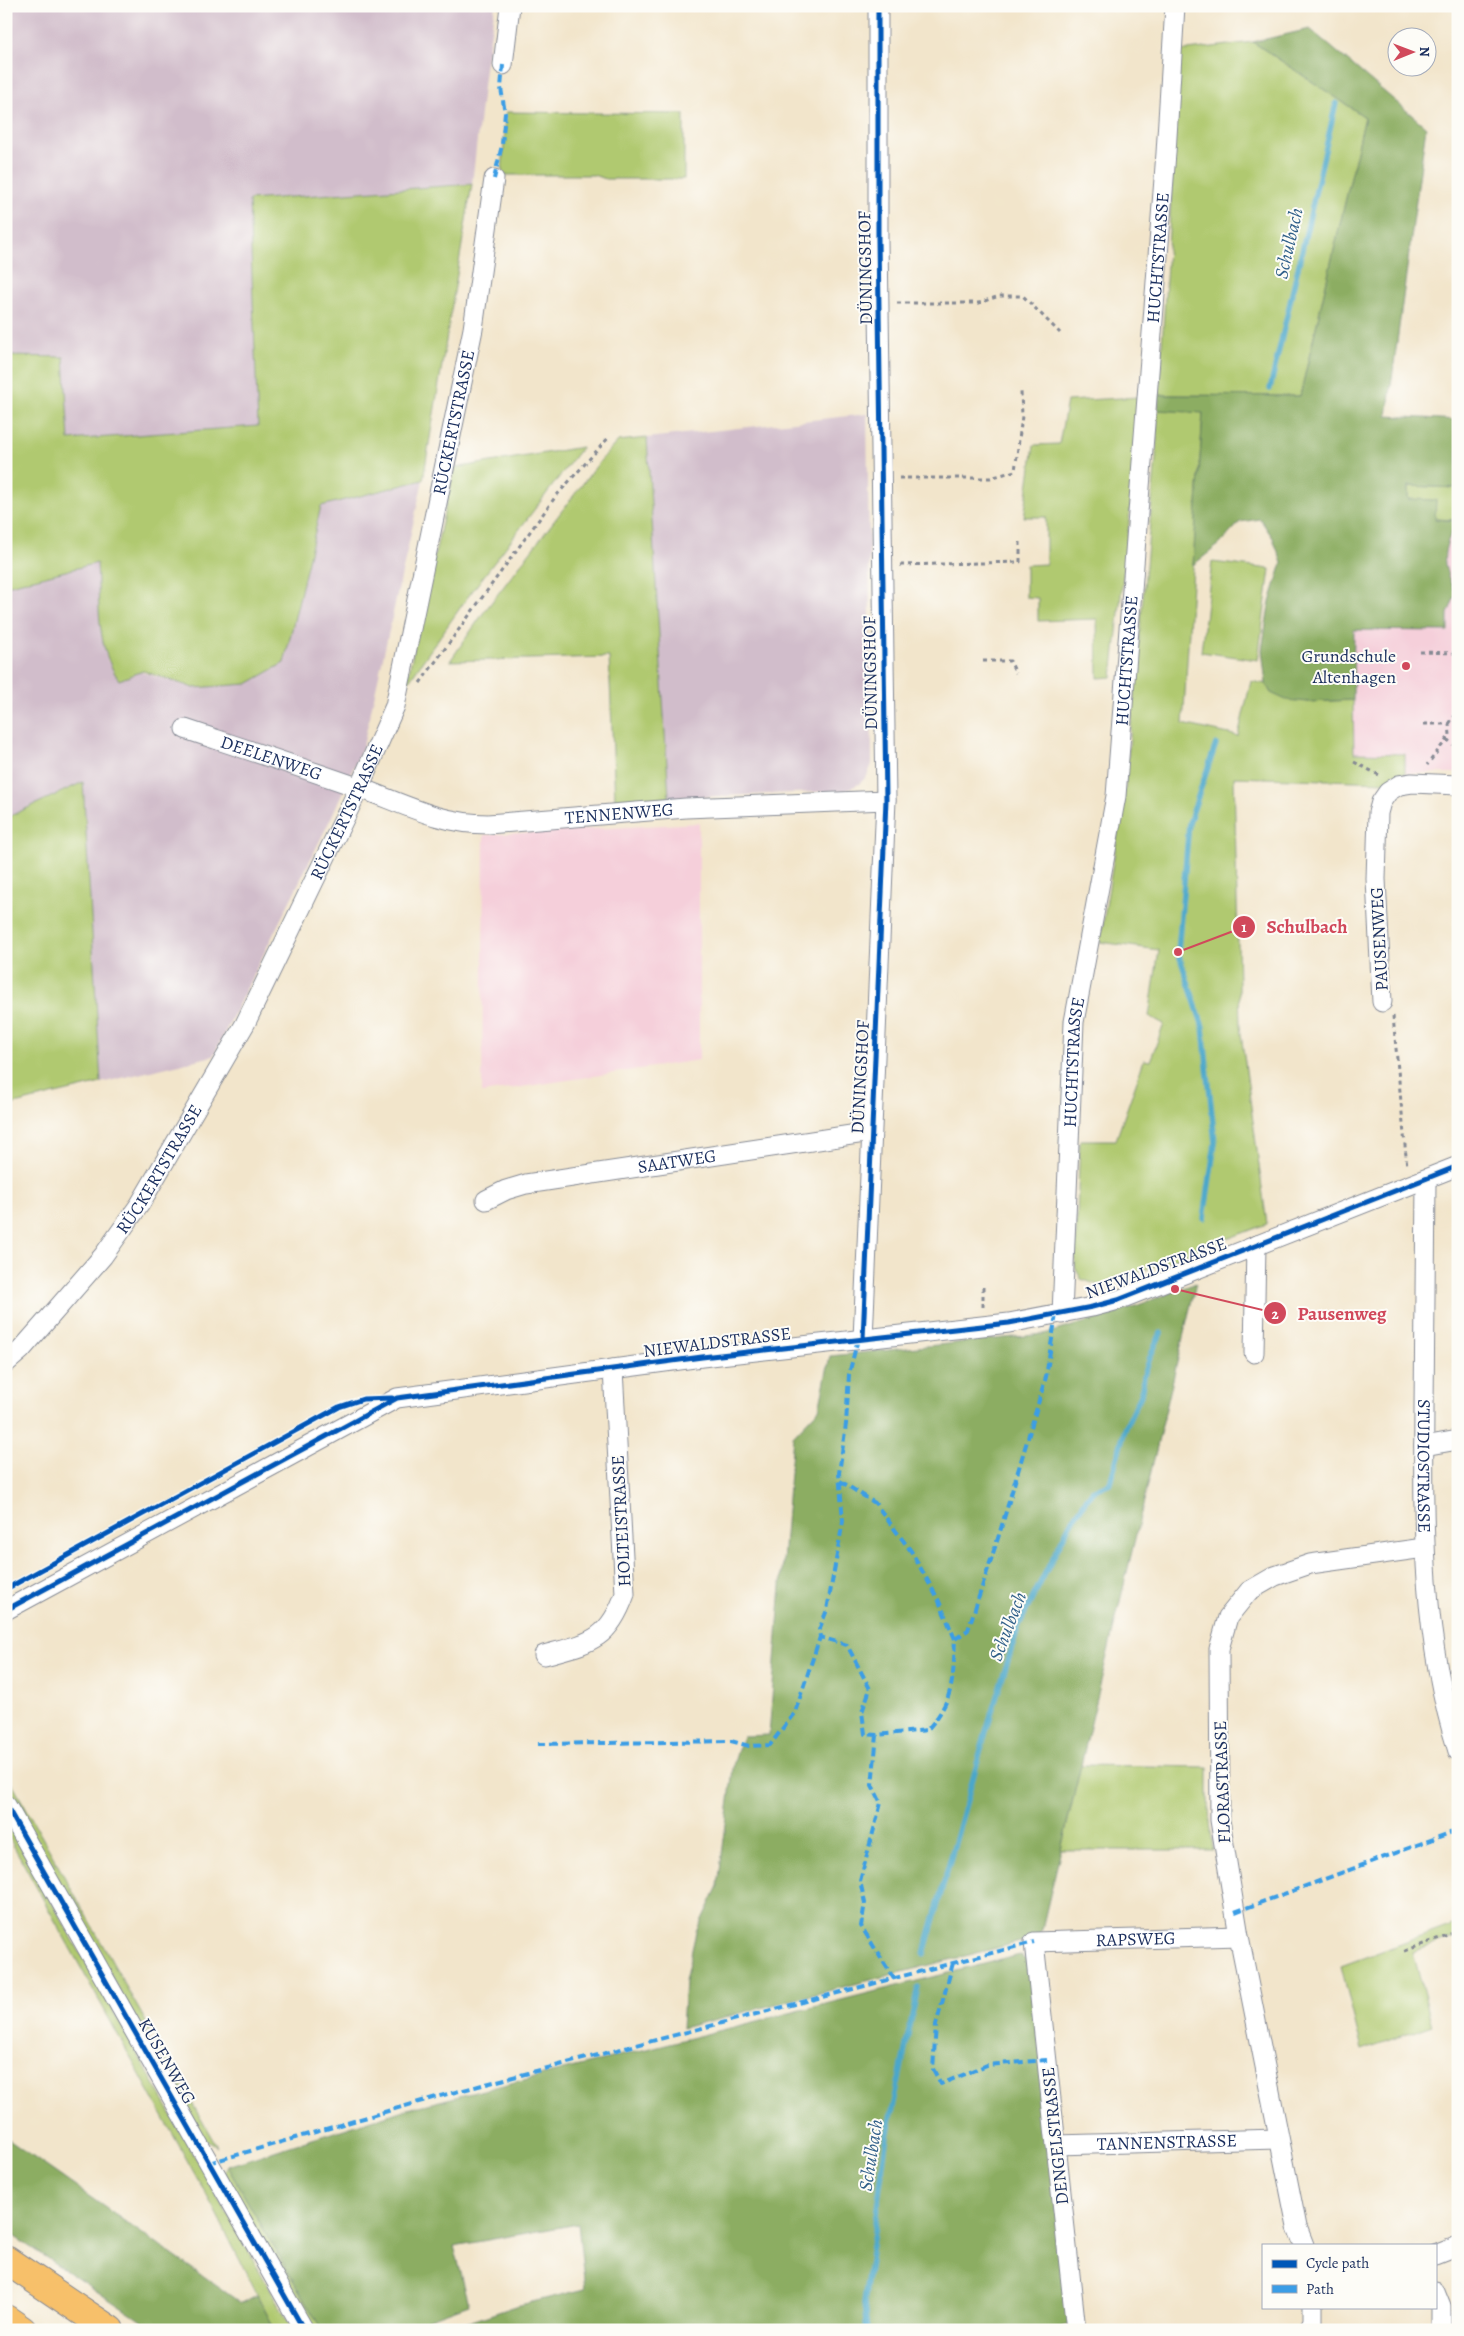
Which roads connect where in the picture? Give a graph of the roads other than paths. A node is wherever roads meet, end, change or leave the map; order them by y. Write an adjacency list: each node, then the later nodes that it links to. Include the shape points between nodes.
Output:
1 (510, 6): 4 (street)
2 (878, 6): 9 (street, DÜNINGSHOF)
3 (1175, 6): 16 (street, HUCHTSTRASSE, via 1117,784 1074,1022)
4 (503, 65)
5 (494, 179): 8 (street, RÜCKERTSTRASSE, via 472,328 395,706)
6 (184, 729): 8 (street, DEELENWEG)
7 (1458, 785): 10 (street, PAUSENWEG, via 1406,784 1388,792 1381,802 1376,879)
8 (359, 788): 9 (street, TENNENWEG, via 464,824 686,808); 19 (street, RÜCKERTSTRASSE, via 245,1024 140,1204 103,1256 21,1350)
9 (886, 800): 11 (street, DÜNINGSHOF)
10 (1382, 1002)
11 (872, 1132): 14 (street, SAATWEG, via 526,1184); 17 (street, DÜNINGSHOF)
12 (1458, 1166): 13 (street, NIEWALDSTRASSE)
13 (1426, 1180): 15 (street, NIEWALDSTRASSE); 22 (street, STUDIOSTRASSE)
14 (486, 1200)
15 (1256, 1245): 16 (street, NIEWALDSTRASSE, via 1118,1300); 18 (street, NIEWALDSTRASSE)
16 (1062, 1314): 17 (street, NIEWALDSTRASSE)
17 (863, 1339): 20 (street, NIEWALDSTRASSE)
18 (1254, 1353)
19 (6, 1362)
20 (613, 1369): 24 (street, NIEWALDSTRASSE, via 397,1398); 25 (street, HOLTEISTRASSE, via 625,1594 614,1622 598,1635 585,1643)
21 (1458, 1440): 22 (street)
22 (1424, 1446): 23 (street, STUDIOSTRASSE)
23 (1424, 1548): 26 (street, STUDIOSTRASSE, via 1434,1651); 28 (street, FLORASTRASSE, via 1310,1564 1274,1576 1249,1591 1228,1617 1219,1649 1220,1820)
24 (6, 1610)
25 (544, 1655)
26 (1458, 1751)
27 (6, 1805): 40 (street, KUSENWEG)
28 (1239, 1936): 29 (street, RAPSWEG); 30 (street, FLORASTRASSE)
29 (1034, 1942): 31 (street, DENGELSTRASSE)
30 (1279, 2139): 31 (street, TANNENSTRASSE); 32 (street, FLORASTRASSE, via 1297,2227)
31 (1056, 2144): 41 (street, DENGELSTRASSE)
32 (1304, 2244)
33 (1458, 2246): 34 (street)
34 (1436, 2255)
35 (6, 2260): 39 (highway)
36 (1436, 2294): 42 (street, via 1441,2306)
37 (6, 2320): 38 (highway)
38 (22, 2330)
39 (110, 2330)
40 (304, 2330)
41 (1076, 2330)
42 (1441, 2330)

